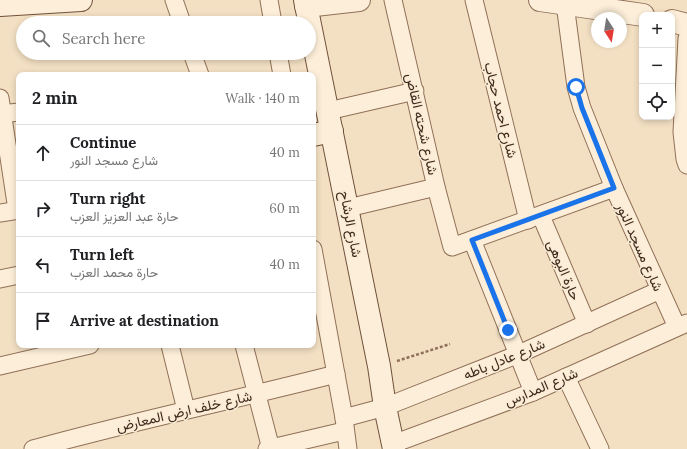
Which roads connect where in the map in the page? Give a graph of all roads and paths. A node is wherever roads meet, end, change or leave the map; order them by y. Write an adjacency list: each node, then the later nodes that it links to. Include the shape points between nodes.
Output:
1 (75, 0): 2 (main road); 9 (main road)
2 (81, 0)
3 (174, 0): 13 (street)
4 (269, 0): 14 (street)
5 (359, 0): 10 (main road)
6 (393, 0): 26 (street, شارع شحته القاض)
7 (474, 0): 37 (street, شارع احمد حجاب)
8 (540, 0): 11 (main road)
9 (8, 3)
10 (305, 3): 15 (main road, شارع الرشاح)
11 (572, 3): 12 (main road); 32 (street, شارع مسجد النور, via 577,92)
12 (639, 14)
13 (180, 16)
14 (272, 16)
15 (307, 16)
16 (675, 22): 17 (main road)
17 (687, 25)
18 (687, 38): 30 (street, via 682,132)
19 (195, 60): 22 (street)
20 (279, 60): 23 (street)
21 (314, 60): 24 (main road, شارع الرشاح)
22 (199, 72)
23 (281, 72)
24 (316, 72)
25 (316, 74): 28 (main road, شارع الرشاح)
26 (415, 92): 28 (street); 31 (street, شارع شحته القاض)
27 (5, 110): 29 (street)
28 (324, 126): 34 (main road, شارع الرشاح)
29 (5, 161): 33 (street)
30 (687, 165)
31 (436, 188): 34 (street); 38 (street, شارع شحته القاض, via 452,247)
32 (614, 188): 37 (street); 42 (street, شارع مسجد النور)
33 (16, 202)
34 (348, 208): 51 (main road, شارع الرشاح)
35 (16, 210): 36 (street)
36 (0, 213)
37 (534, 218): 38 (street); 43 (street, حارة البوهى)
38 (472, 240): 49 (street)
39 (316, 265): 52 (street)
40 (16, 276): 41 (street)
41 (0, 279)
42 (660, 290): 43 (street, شارع عادل باطه); 44 (street, شارع مسجد النور)
43 (587, 324): 49 (street, شارع عادل باطه)
44 (682, 325): 53 (street, شارع المدارس)
45 (450, 344): 51 (path)
46 (77, 348): 50 (street)
47 (171, 348): 57 (street)
48 (245, 348): 55 (street)
49 (519, 354): 54 (street); 56 (street, شارع عادل باطه)
50 (0, 366)
51 (379, 366): 56 (main road, شارع الرشاح)
52 (336, 374): 55 (street, شارع خلف ارض المعارض); 58 (street)
53 (566, 377): 54 (street, شارع المدارس); 63 (street)
54 (533, 392): 59 (street, شارع المدارس)
55 (257, 394): 57 (street, شارع خلف ارض المعارض); 61 (street)
56 (385, 407): 58 (street, شارع عادل باطه); 59 (main road, شارع الرشاح)
57 (186, 410): 60 (street, شارع خلف ارض المعارض)
58 (344, 424): 61 (street, شارع عادل باطه); 62 (street)
59 (393, 447)
60 (33, 449)
61 (269, 449)
62 (348, 449)
63 (600, 449)

